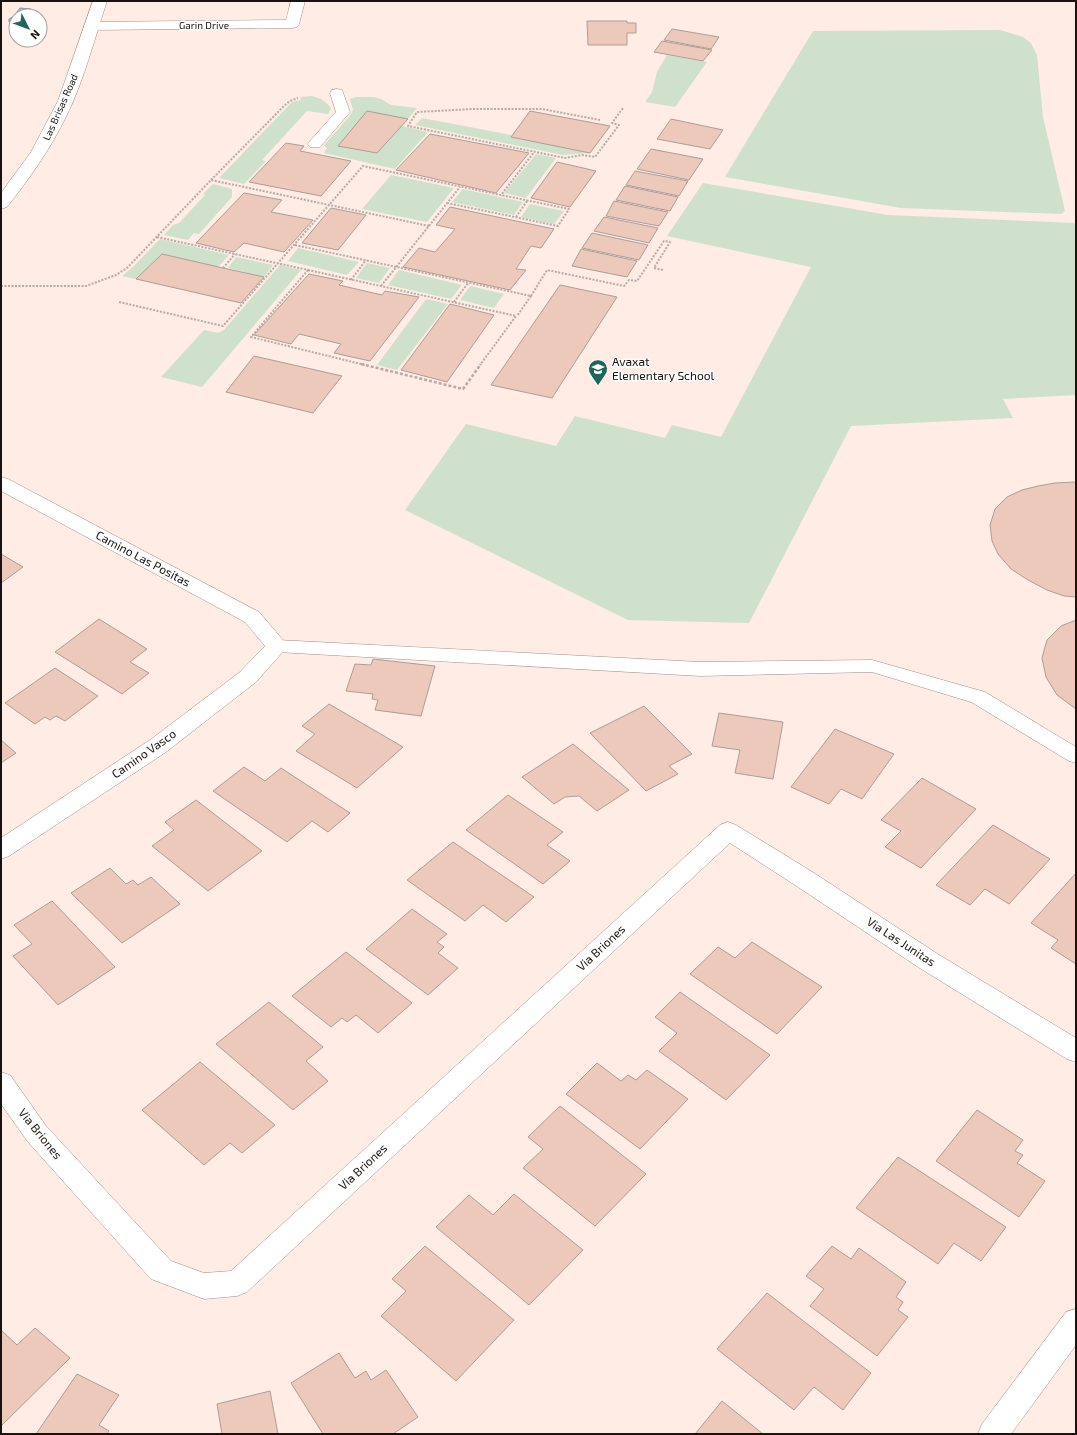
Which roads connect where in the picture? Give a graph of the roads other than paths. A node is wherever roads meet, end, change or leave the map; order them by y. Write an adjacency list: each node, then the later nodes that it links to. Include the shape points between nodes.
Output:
1 (100, 1): 3 (street, Las Brisas Road)
2 (298, 1): 3 (street, Garin Drive, via 292,24)
3 (91, 26): 6 (street, Las Brisas Road, via 66,98 51,132 30,167)
4 (337, 93): 5 (lane, via 343,112)
5 (315, 144)
6 (1, 204)
7 (1, 483): 8 (street, Camino Las Positas, via 252,617)
8 (277, 646): 9 (lane, via 700,670 872,666 978,697); 11 (street, Camino Vasco, via 248,677 158,746)
9 (1076, 756)
10 (728, 831): 12 (street, Via Las Junitas, via 927,960); 13 (street, Via Briones, via 237,1283 204,1286 161,1270 37,1134)
11 (1, 850)
12 (1076, 1051)
13 (1, 1083)
14 (1076, 1322): 15 (street)
15 (993, 1434)

